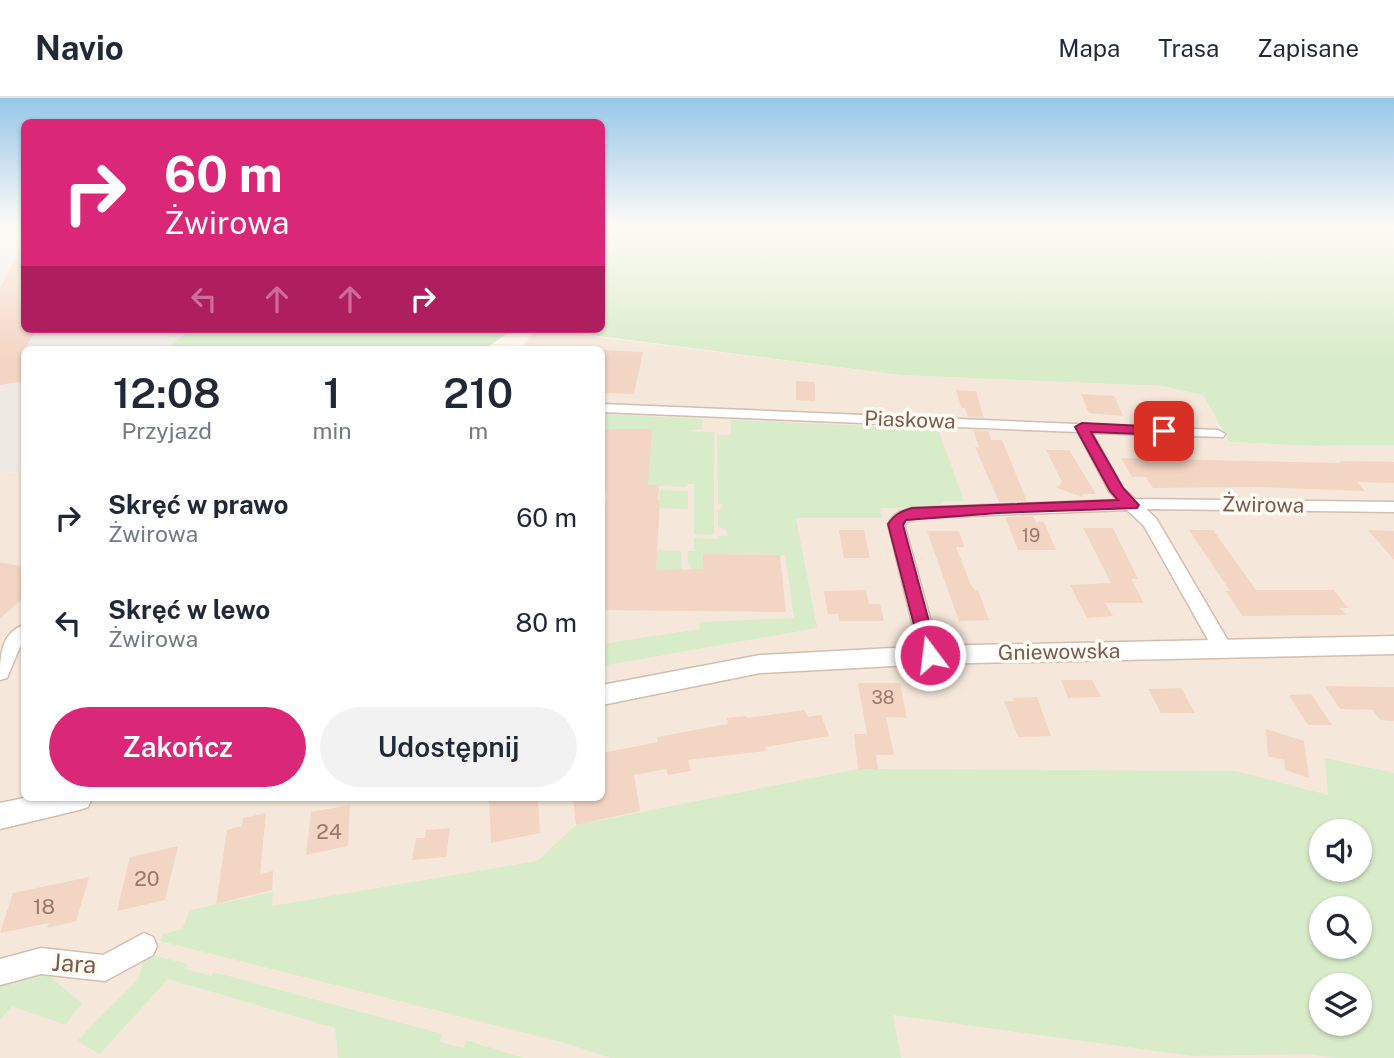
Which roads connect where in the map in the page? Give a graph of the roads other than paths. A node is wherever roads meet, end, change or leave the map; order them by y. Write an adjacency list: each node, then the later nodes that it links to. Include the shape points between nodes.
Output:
1 (605, 408): 2 (street, Piaskowa)
2 (1082, 427): 3 (street, Piaskowa); 4 (street, via 1117,491)
3 (1219, 434)
4 (1131, 505): 5 (street, Żwirowa); 8 (street, via 1150,522); 9 (street, Żwirowa, via 998,508 901,517 896,524)
5 (1394, 508)
6 (21, 635): 10 (street, via 11,645)
7 (1394, 645): 8 (street, Gniewowska)
8 (1223, 649): 9 (street, Gniewowska)
9 (930, 655): 11 (street, Gniewowska, via 760,664)
10 (0, 672)
11 (605, 694)
12 (66, 801): 13 (street)
13 (0, 816)
14 (144, 946): 15 (street, Jara, via 105,968 41,961)
15 (0, 972)

